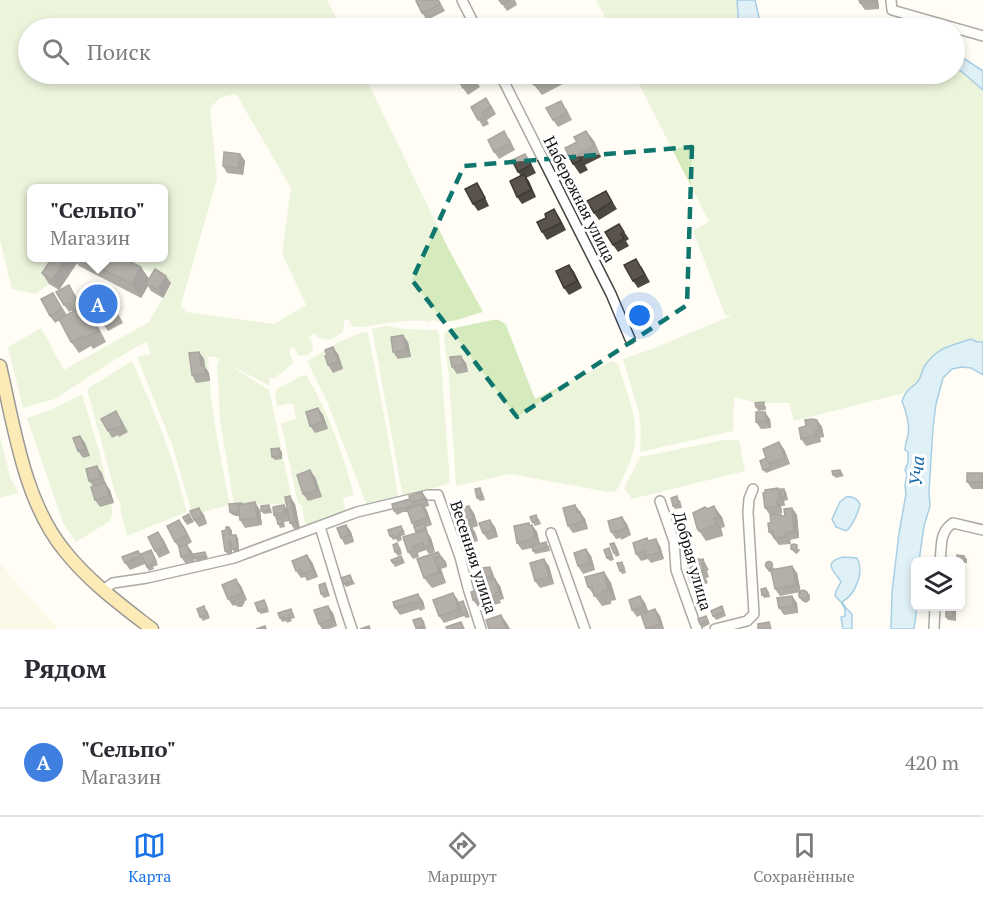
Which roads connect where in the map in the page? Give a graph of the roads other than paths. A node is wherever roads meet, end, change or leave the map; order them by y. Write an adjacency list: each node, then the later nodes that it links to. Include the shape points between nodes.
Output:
1 (462, 0): 3 (street)
2 (891, 0): 4 (street, via 892,10)
3 (471, 18)
4 (920, 18)
5 (965, 31): 6 (street)
6 (983, 36)
7 (505, 84): 8 (street, Набережная улица)
8 (630, 339)
9 (0, 366): 16 (main road, via 37,503 62,549)
10 (753, 489): 23 (street, via 748,512 753,614 747,621)
11 (660, 501): 22 (street, Добрая улица, via 674,541 676,570)
12 (320, 527): 16 (street, via 234,558 112,583); 19 (street); 20 (street, Весенняя улица, via 357,512 438,495)
13 (983, 530): 15 (street, via 953,523 943,532)
14 (551, 533): 21 (street)
15 (940, 557)
16 (103, 590): 18 (main road)
17 (935, 611): 24 (street)
18 (152, 629)
19 (352, 629)
20 (481, 629)
21 (585, 629)
22 (697, 629)
23 (715, 629)
24 (934, 629)

